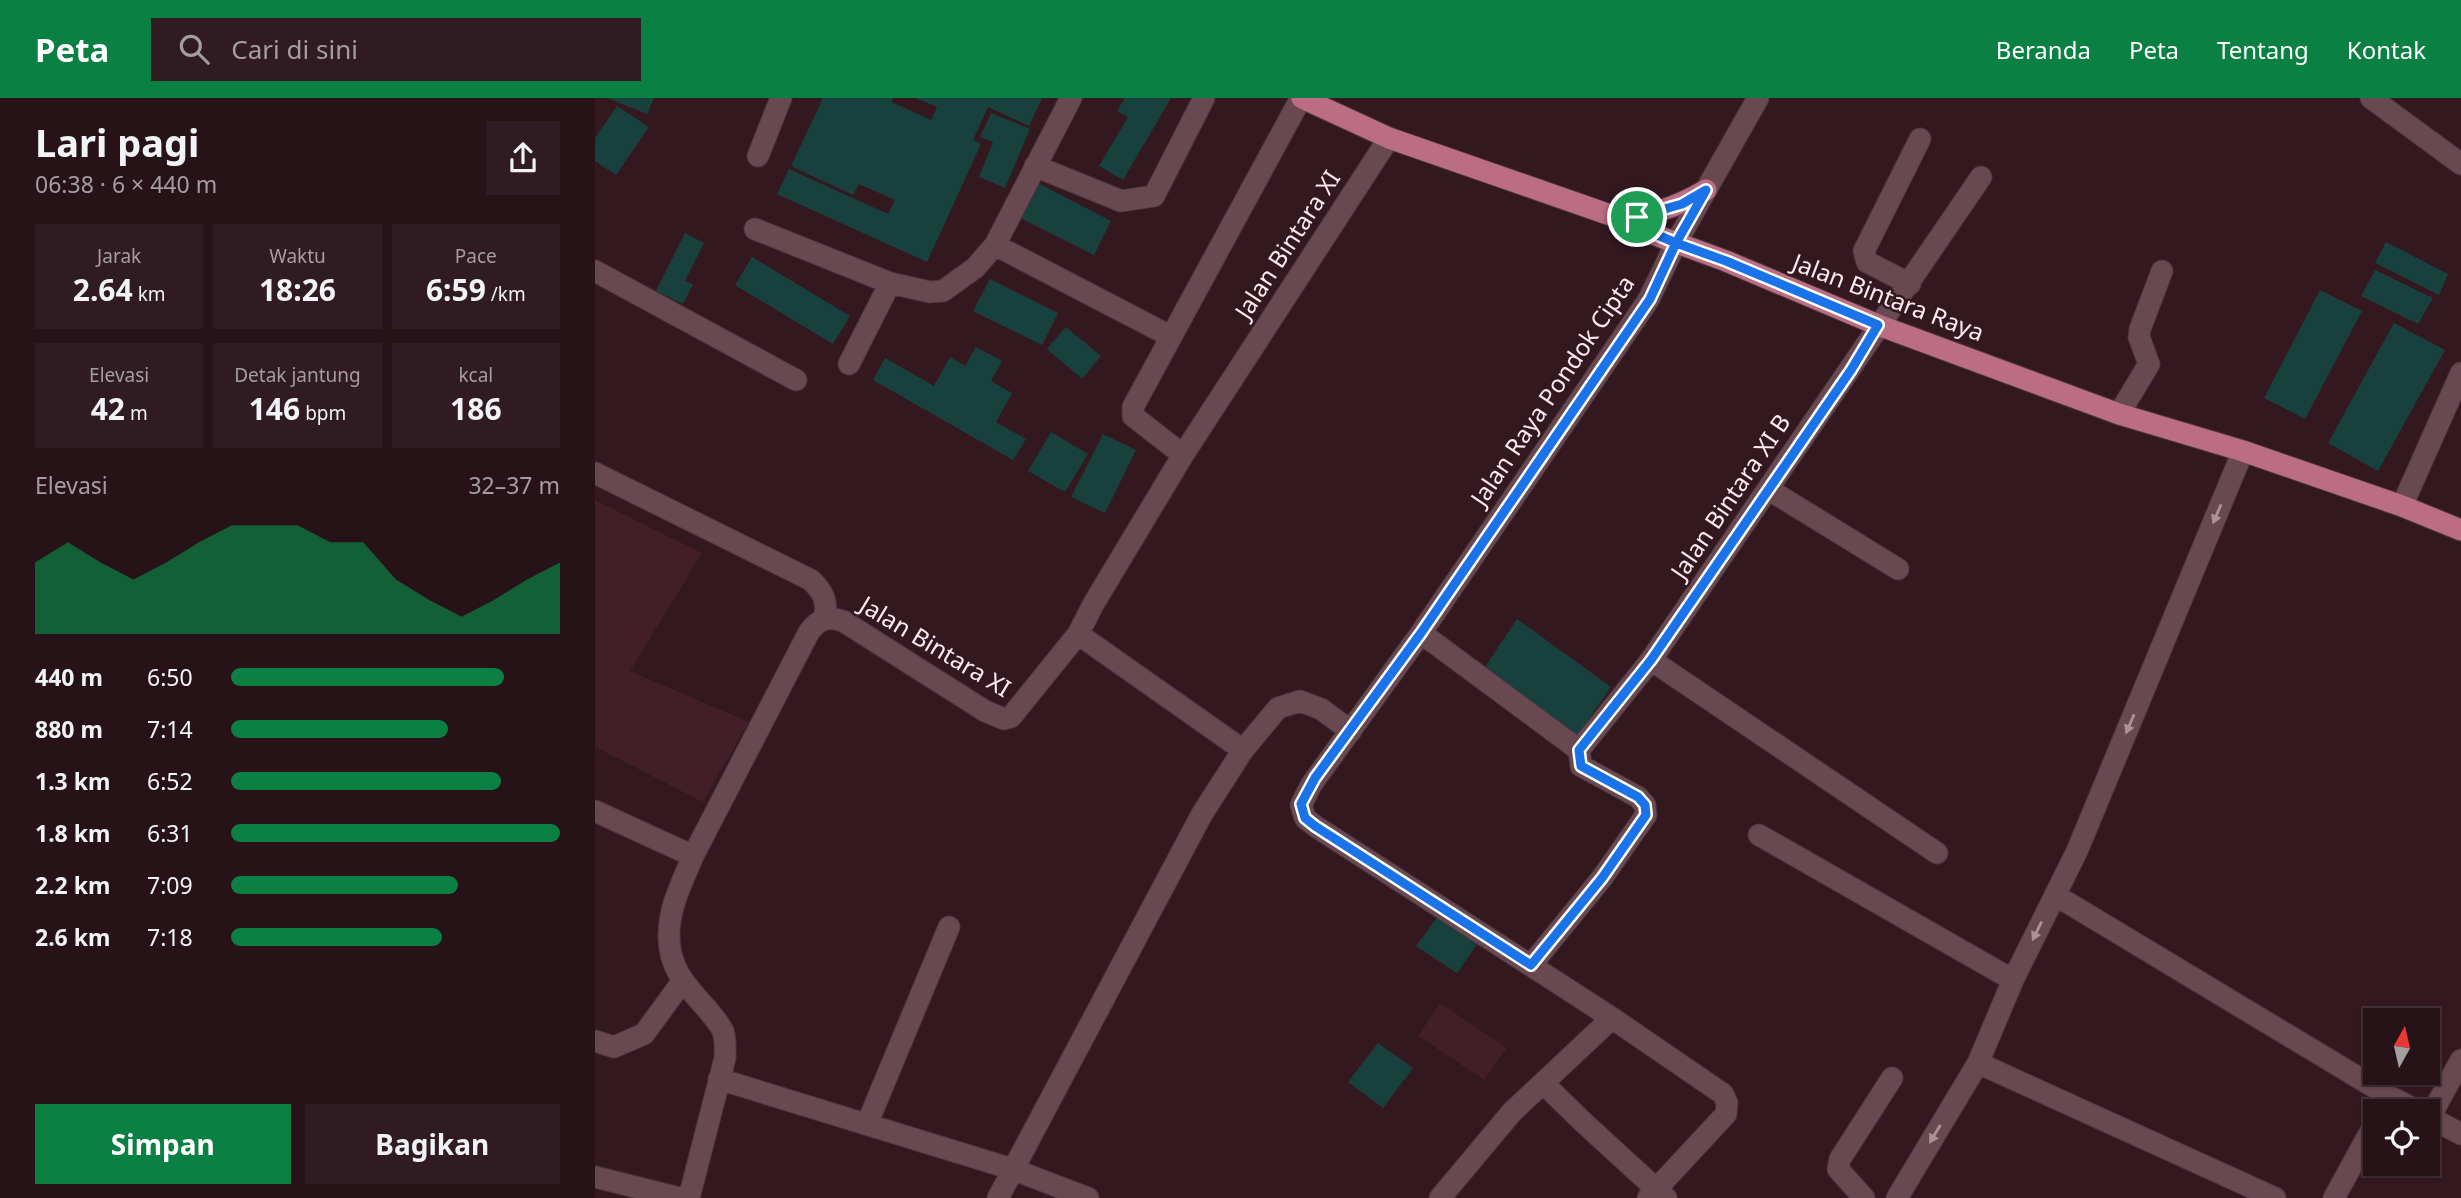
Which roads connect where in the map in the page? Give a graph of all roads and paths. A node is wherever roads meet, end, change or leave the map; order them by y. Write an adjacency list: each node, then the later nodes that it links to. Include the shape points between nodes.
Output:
1 (781, 98): 9 (street)
2 (1071, 98): 11 (street)
3 (1204, 98): 11 (street, via 1153,196 1121,201)
4 (1302, 98): 7 (main road, Jalan Bintara Raya); 23 (street)
5 (1758, 98): 13 (street, Jalan Raya Pondok Cipta)
6 (2371, 98): 10 (street)
7 (1388, 138): 14 (main road, Jalan Bintara Raya); 29 (street, Jalan Bintara XI)
8 (1920, 139): 21 (street, via 1864,251 1867,262)
9 (758, 156)
10 (2461, 164)
11 (1035, 166): 17 (street)
12 (1981, 177): 21 (street, Jalan Bintara XI B)
13 (1706, 190): 14 (main road, via 1682,204 1637,217); 16 (street, Jalan Raya Pondok Cipta)
14 (1616, 217): 16 (main road, Jalan Bintara Raya)
15 (755, 229): 20 (street)
16 (1676, 243): 22 (main road, Jalan Bintara Raya); 36 (street, Jalan Raya Pondok Cipta, via 1650,299)
17 (995, 245): 20 (street, via 975,268 943,291); 23 (street)
18 (595, 271): 26 (street)
19 (2162, 271): 27 (street, via 2139,333 2149,364)
20 (890, 283): 24 (street)
21 (1910, 284): 22 (street, Jalan Bintara XI B)
22 (1878, 325): 27 (main road, Jalan Bintara Raya); 31 (street, Jalan Bintara XI B)
23 (1170, 336): 29 (street, via 1133,407 1133,416)
24 (849, 364)
25 (2461, 373): 32 (street)
26 (796, 380)
27 (2119, 414): 28 (main road, Jalan Bintara Raya)
28 (2243, 451): 32 (main road, Jalan Bintara Raya); 46 (street, one-way to 46)
29 (1183, 455): 37 (street, Jalan Bintara XI)
30 (595, 473): 35 (street, via 811,580 827,601)
31 (1768, 489): 34 (street); 38 (street, Jalan Bintara XI B)
32 (2402, 506): 33 (main road, Jalan Bintara Raya)
33 (2461, 530)
34 (1898, 569)
35 (825, 618): 37 (street, Jalan Bintara XI, via 843,621 1004,719 1018,710); 45 (street, Jalan Bintara XI, via 809,632)
36 (1421, 633): 39 (street, Jalan Raya Pondok Cipta); 41 (street)
37 (1078, 634): 40 (street)
38 (1651, 660): 41 (street, Jalan Bintara XI B); 44 (street)
39 (1351, 731): 40 (street, via 1321,709 1300,701 1277,708); 48 (street, Jalan Raya Pondok Cipta, via 1305,794 1301,804 1305,818)
40 (1243, 750): 64 (street, via 1202,814)
41 (1579, 750): 48 (street, via 1581,766 1638,797 1646,815)
42 (595, 811): 45 (street)
43 (1759, 835): 49 (street)
44 (1937, 853)
45 (693, 856): 50 (street, Jalan Bintara XI, via 677,895 669,932 673,966)
46 (2055, 895): 49 (street, one-way to 49); 58 (street)
47 (949, 927): 61 (street)
48 (1531, 965): 51 (street)
49 (2013, 980): 54 (street)
50 (682, 982): 52 (street, via 644,1034 614,1047); 56 (street, Jalan Bintara XI, via 723,1032 725,1058)
51 (1612, 1018): 57 (street); 66 (street, via 1723,1094 1727,1103 1726,1114)
52 (595, 1041)
53 (2461, 1060): 59 (street)
54 (1978, 1063): 73 (street, one-way to 73); 74 (street)
55 (1892, 1078): 72 (street, via 1840,1159 1838,1169)
56 (719, 1079): 61 (street); 68 (street, Jalan Bintara XI)
57 (1543, 1083): 66 (street); 71 (street, via 1512,1112)
58 (2377, 1099)
59 (2435, 1099)
60 (2440, 1123): 62 (street)
61 (867, 1124): 64 (street)
62 (2461, 1134)
63 (2363, 1144): 75 (street)
64 (1012, 1169): 69 (street); 70 (street)
65 (595, 1177): 67 (street)
66 (1657, 1195)
67 (679, 1198)
68 (688, 1198)
69 (997, 1198)
70 (1088, 1198)
71 (1440, 1198)
72 (1864, 1198)
73 (1897, 1198)
74 (2275, 1198)
75 (2334, 1198)

